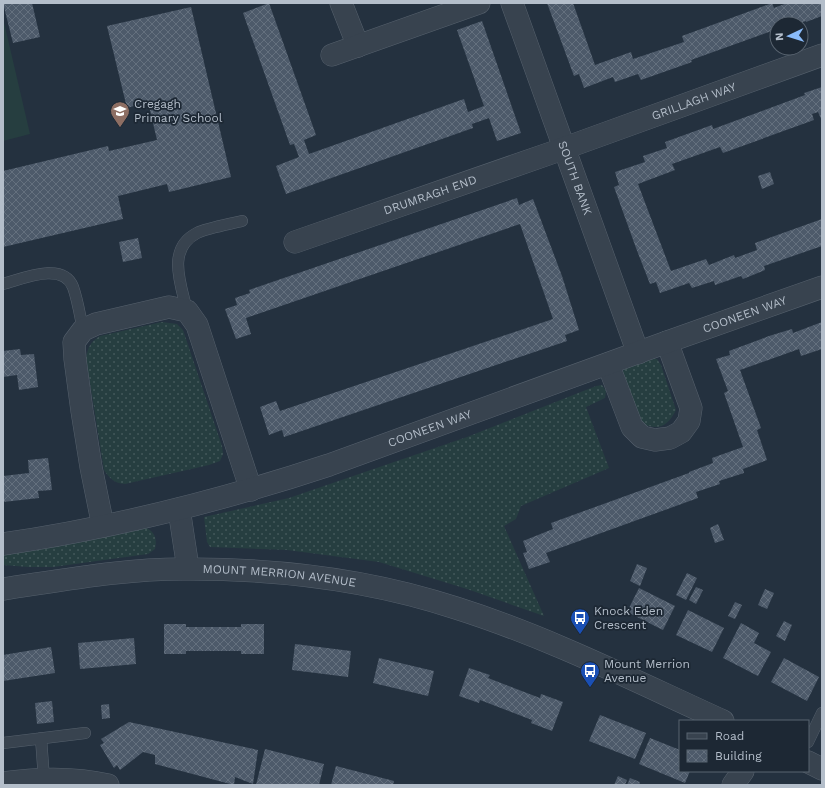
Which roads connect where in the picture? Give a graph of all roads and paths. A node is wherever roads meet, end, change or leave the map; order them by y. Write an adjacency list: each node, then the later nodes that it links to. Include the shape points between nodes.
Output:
1 (341, 3): 4 (street)
2 (479, 3): 4 (street)
3 (512, 3): 7 (street, SOUTH BANK)
4 (358, 46): 5 (street)
5 (332, 55)
6 (822, 55): 7 (street, GRILLAGH WAY)
7 (565, 148): 9 (street, DRUMRAGH END); 15 (street, SOUTH BANK)
8 (242, 221): 12 (lane, via 198,233 185,241 177,258)
9 (295, 242)
10 (3, 284): 13 (lane, via 42,274 63,275 73,287)
11 (822, 287): 14 (street, COONEEN WAY)
12 (187, 311): 13 (street, via 169,306 96,324); 17 (street, via 197,325)
13 (82, 330): 19 (street, via 74,342 75,359 91,467)
14 (667, 342): 15 (street, COONEEN WAY); 16 (street, via 691,408 689,421 681,432 670,438 656,440 642,437 632,427)
15 (638, 353): 16 (street, COONEEN WAY)
16 (608, 364): 17 (street, COONEEN WAY, via 329,465)
17 (251, 490): 18 (street, COONEEN WAY)
18 (178, 509): 19 (street, COONEEN WAY); 21 (street)
19 (103, 526): 20 (street)
20 (3, 544)
21 (188, 568): 22 (street, MOUNT MERRION AVENUE, via 91,576); 24 (street, MOUNT MERRION AVENUE, via 253,570 319,578 389,589 456,608 597,663)
22 (3, 589)
23 (822, 713): 27 (lane)
24 (721, 720)
25 (85, 733): 26 (lane)
26 (41, 738): 28 (lane); 32 (lane)
27 (809, 740)
28 (3, 743)
29 (809, 762): 30 (street)
30 (822, 769)
31 (742, 772): 35 (street)
32 (44, 779): 33 (street); 34 (street, via 59,778)
33 (3, 783)
34 (108, 785)
35 (733, 785)

